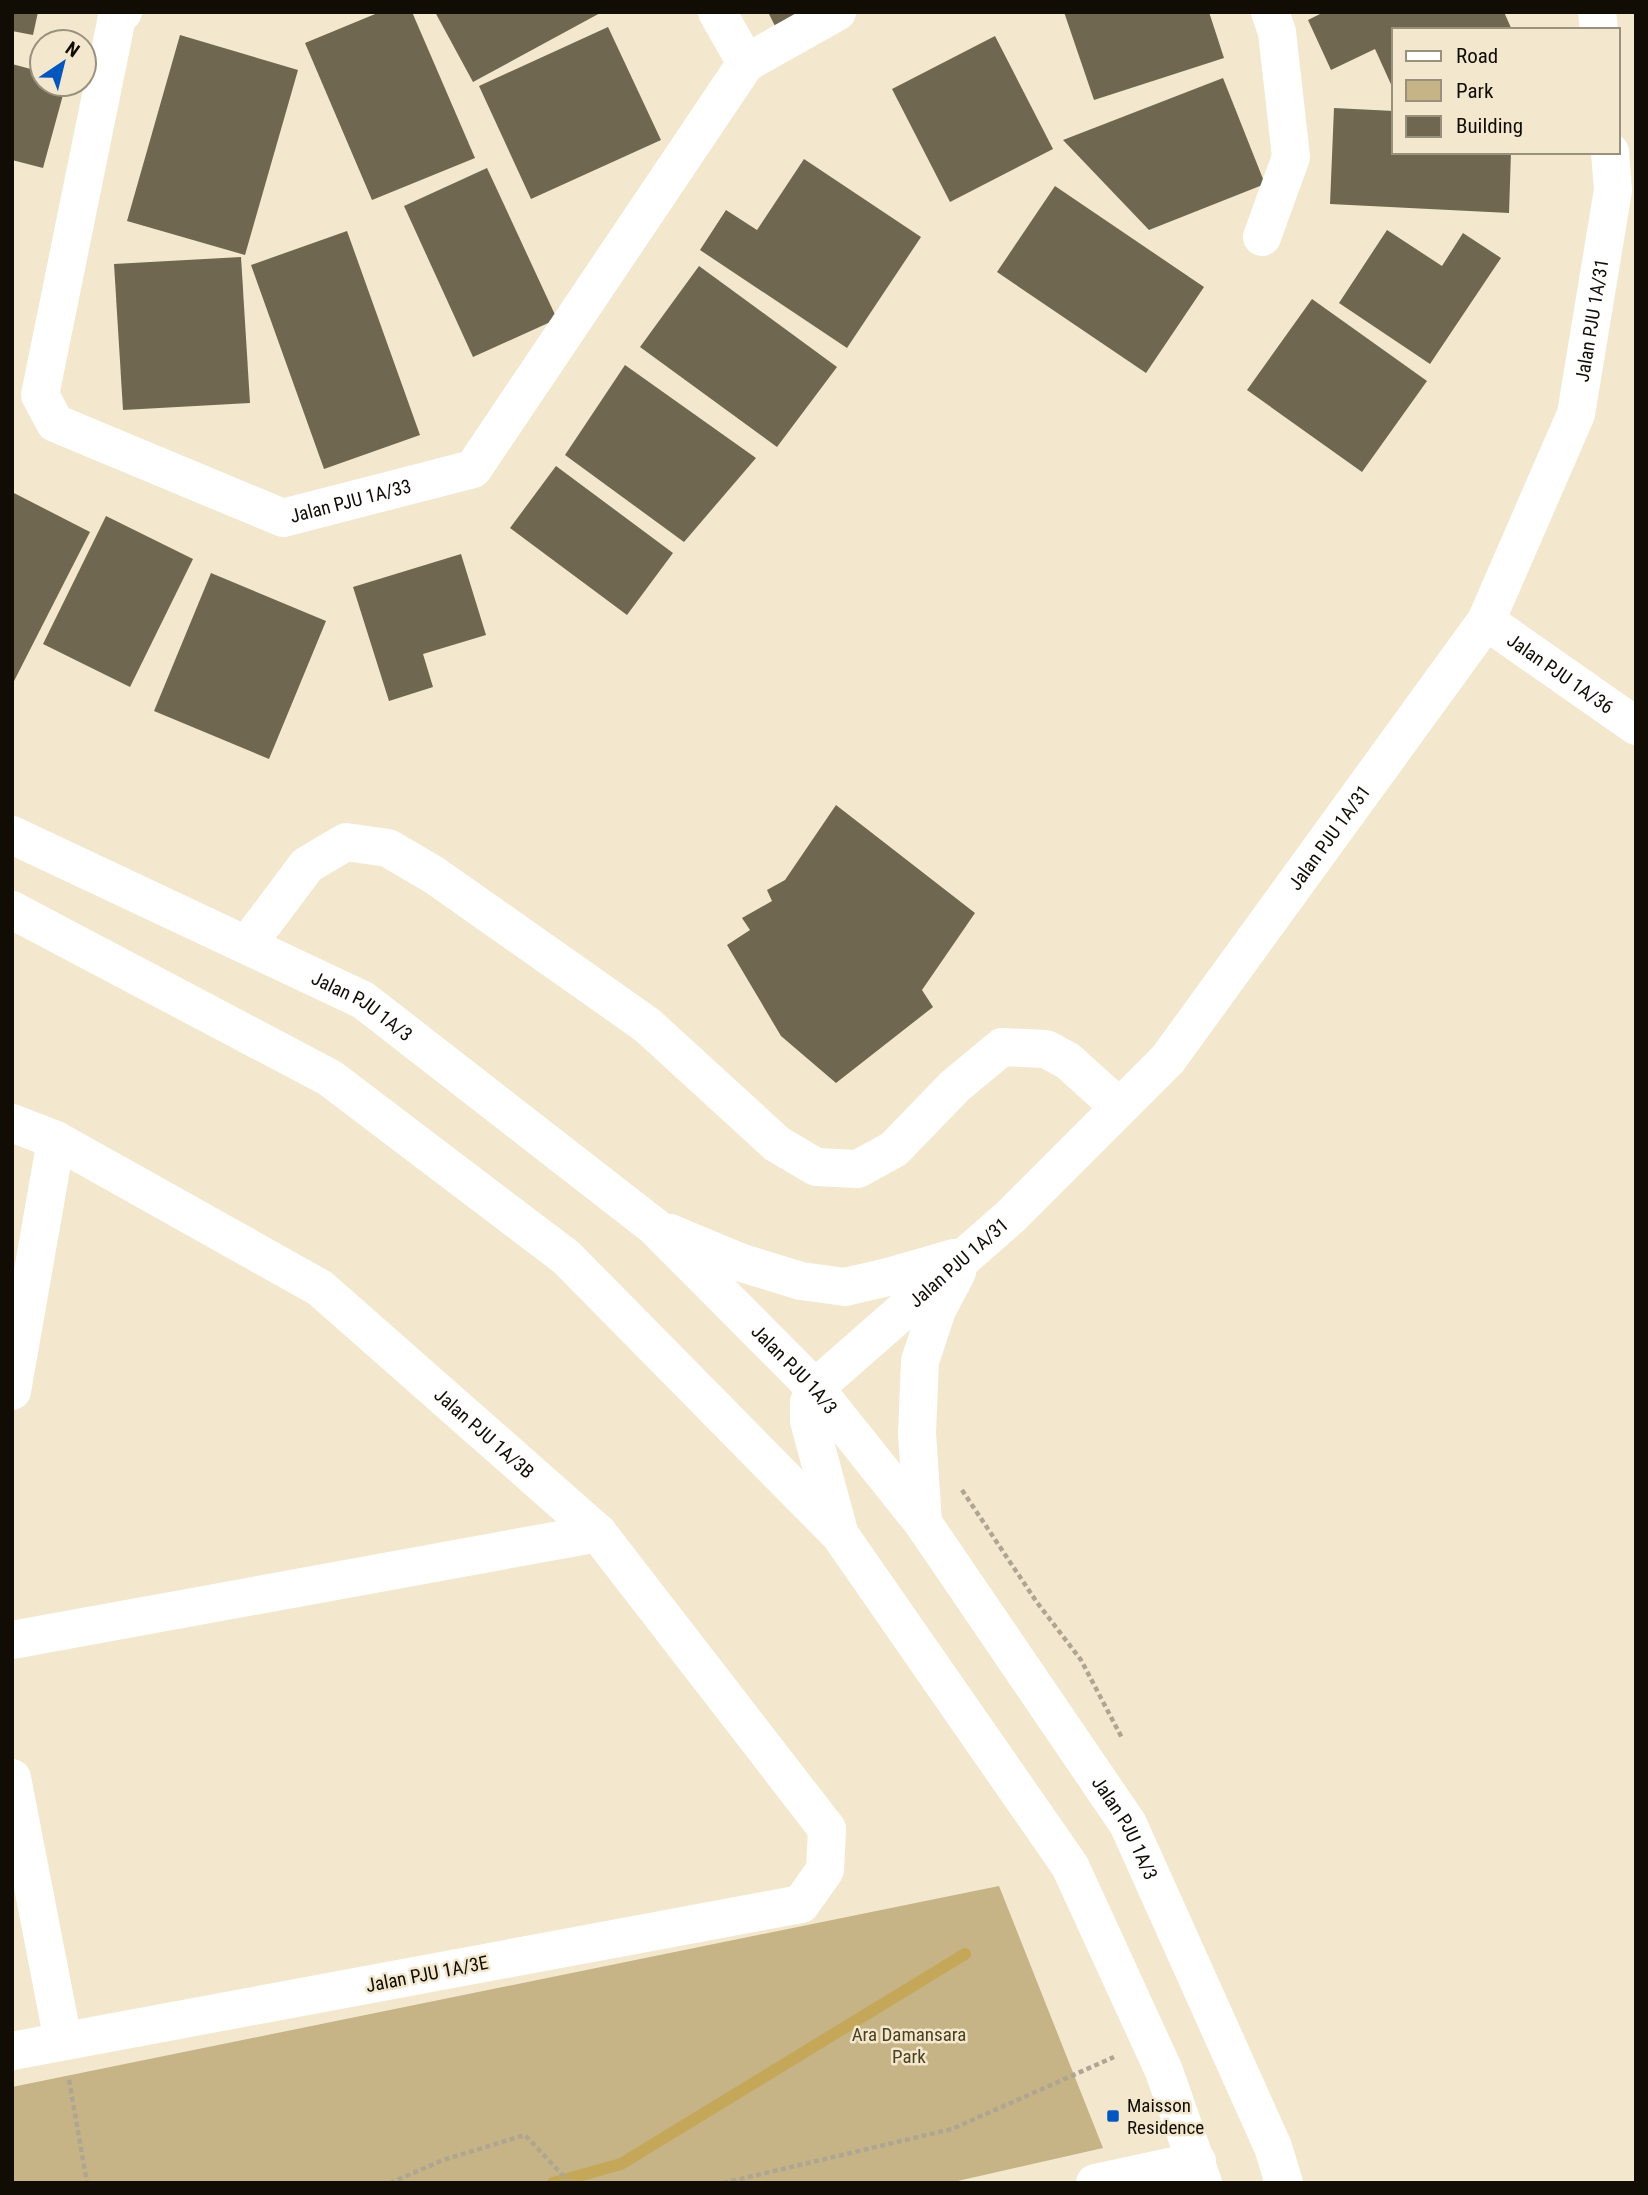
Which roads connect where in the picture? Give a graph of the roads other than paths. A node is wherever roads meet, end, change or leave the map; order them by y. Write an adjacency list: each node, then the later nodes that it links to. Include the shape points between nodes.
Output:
1 (123, 12): 5 (street, Jalan PJU 1A/33, via 117,17 40,395 55,423 283,518 473,469)
2 (717, 12): 5 (street)
3 (837, 12): 5 (street, Jalan PJU 1A/33)
4 (1270, 12): 7 (street, via 1277,32 1291,157)
5 (746, 63)
6 (1610, 154): 8 (street, Jalan PJU 1A/31, via 1613,190 1576,414)
7 (1262, 237)
8 (1486, 621): 9 (street, Jalan PJU 1A/36); 13 (street, Jalan PJU 1A/31, via 1168,1059)
9 (1636, 726)
10 (12, 835): 12 (street, Jalan PJU 1A/3)
11 (12, 911): 22 (street, via 330,1078 567,1258)
12 (247, 945): 13 (street, via 307,865 346,842 388,848 434,874 647,1025 777,1144 816,1167 858,1169 894,1149 955,1086 1002,1047 1046,1049 1068,1061); 16 (street, Jalan PJU 1A/3, via 363,1000)
13 (1119, 1107): 17 (street, Jalan PJU 1A/31, via 1010,1217)
14 (12, 1123): 15 (street, Jalan PJU 1A/3B)
15 (55, 1140): 19 (street); 21 (street, Jalan PJU 1A/3B, via 320,1288)
16 (655, 1227): 17 (street, via 742,1263 801,1281 845,1287); 18 (street, Jalan PJU 1A/3)
17 (966, 1254): 18 (street, Jalan PJU 1A/31); 20 (street, via 937,1310 920,1361 917,1433)
18 (815, 1388): 20 (street, Jalan PJU 1A/3); 22 (street, via 809,1421)
19 (12, 1391)
20 (923, 1523): 30 (street, Jalan PJU 1A/3, via 1128,1824 1273,2147)
21 (598, 1533): 23 (street); 25 (street, Jalan PJU 1A/3B, via 827,1829)
22 (840, 1535): 28 (street, via 1070,1866 1164,2071)
23 (12, 1640)
24 (12, 1778): 26 (street)
25 (825, 1870): 26 (street, Jalan PJU 1A/3E, via 801,1904)
26 (63, 2041): 27 (street, Jalan PJU 1A/3E)
27 (12, 2051)
28 (1200, 2172): 29 (street)
29 (1095, 2183)
30 (1284, 2183)

